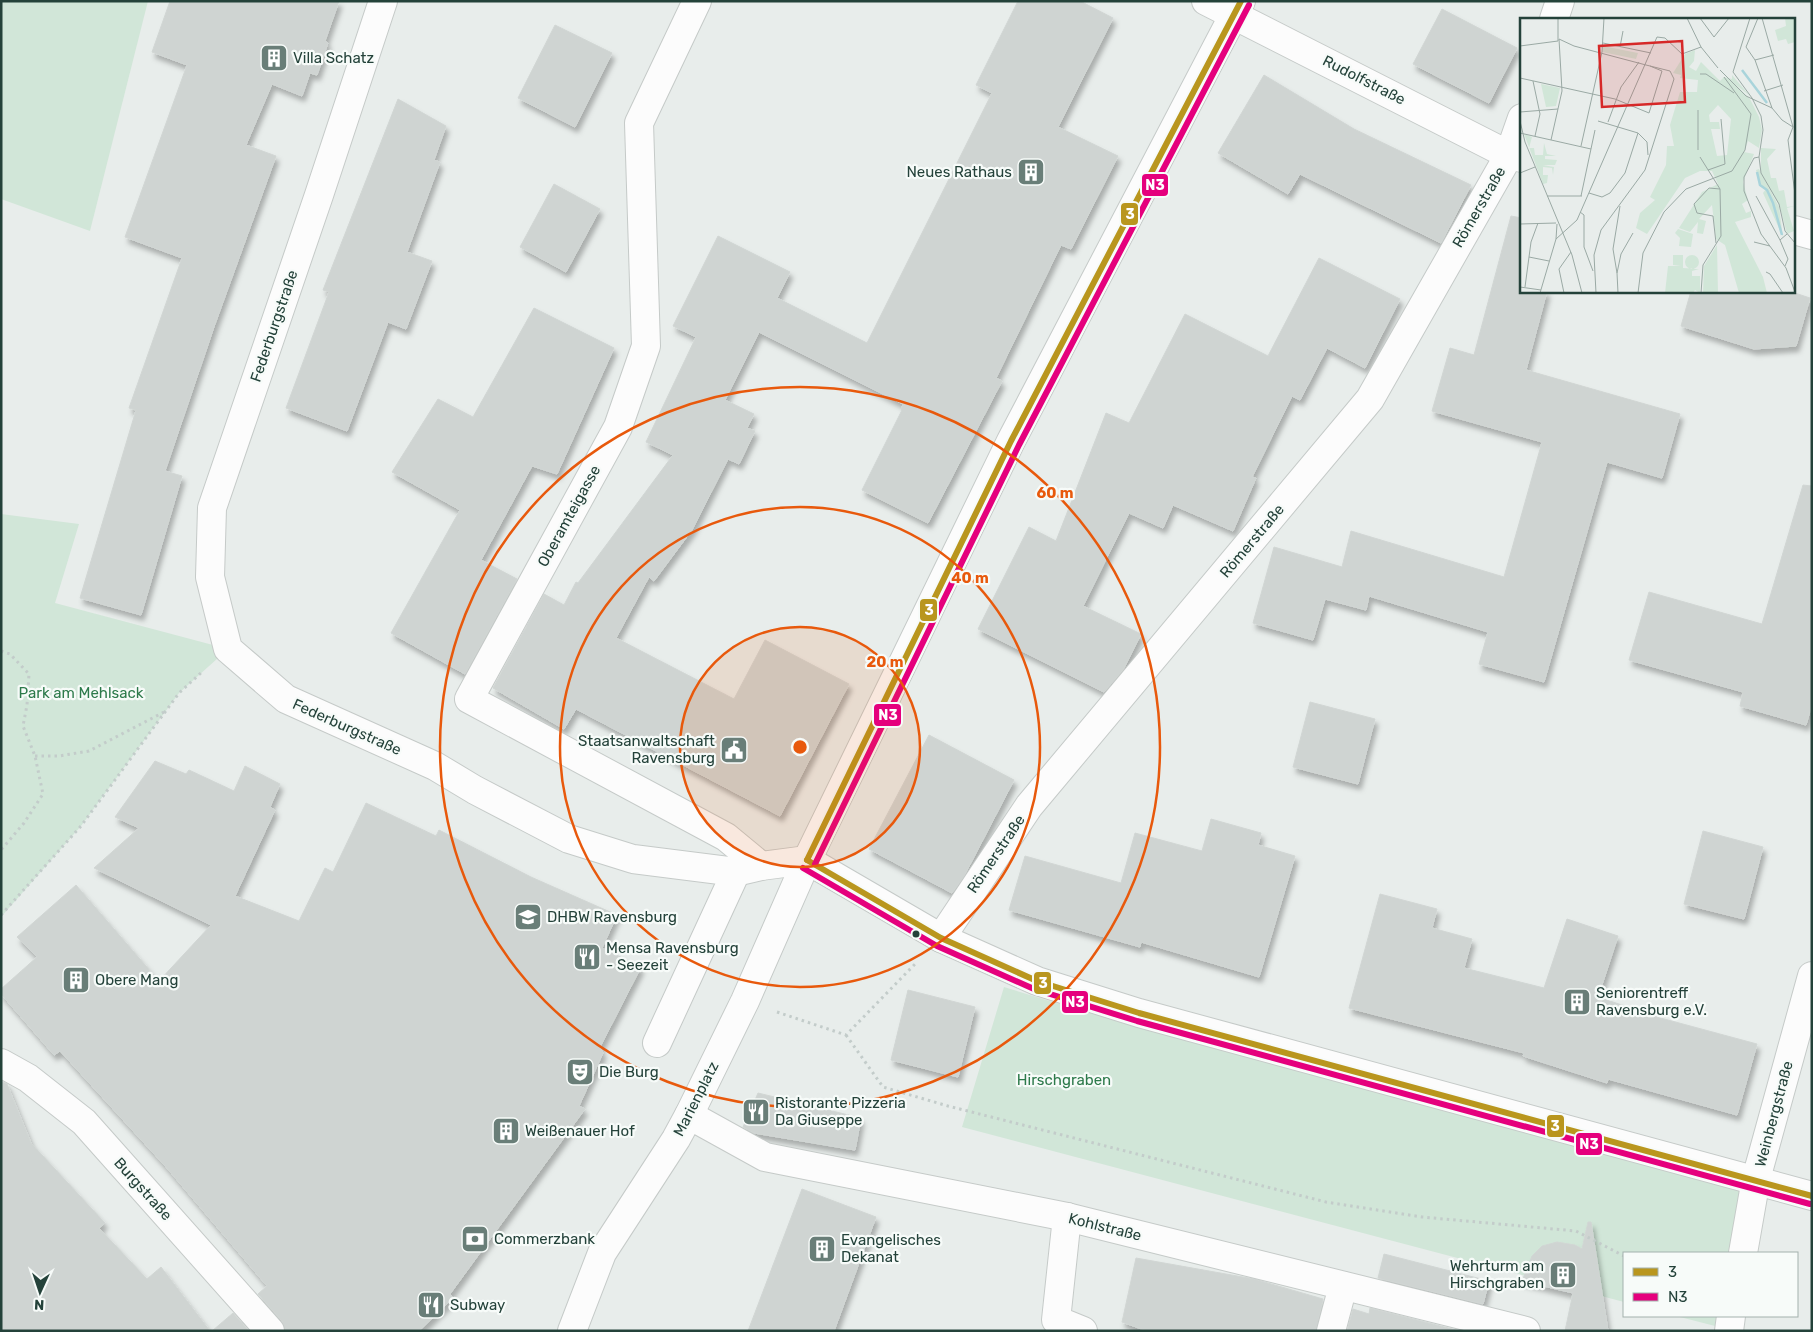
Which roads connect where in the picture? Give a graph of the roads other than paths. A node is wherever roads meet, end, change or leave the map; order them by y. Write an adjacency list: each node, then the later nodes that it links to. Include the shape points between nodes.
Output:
1 (383, 1): 12 (street, Federburgstraße, via 212,508 210,576 228,649 286,699 435,766 569,839 633,859)
2 (697, 1): 12 (street, Oberamteigasse, via 639,123 646,346 618,427 470,699 726,837)
3 (1206, 1): 5 (street, Rudolfstraße)
4 (1560, 1): 6 (street)
5 (1238, 8): 8 (street, Rudolfstraße); 11 (street, Marienplatz, via 1011,441)
6 (1554, 18)
7 (1520, 131): 8 (street, Römerstraße)
8 (1516, 156): 13 (street, Römerstraße, via 1370,399 1029,806)
9 (1796, 231): 10 (street)
10 (1812, 235)
11 (807, 860): 12 (street, Federburgstraße); 13 (street); 17 (street, Marienplatz, via 745,1001)
12 (748, 869): 15 (street)
13 (941, 938): 18 (street, via 1037,981 1139,1013)
14 (1812, 976): 18 (street, Weinbergstraße)
15 (657, 1043)
16 (1, 1063): 25 (street, Burgstraße, via 28,1078 84,1122)
17 (689, 1115): 20 (street, Kohlstraße, via 765,1158); 26 (street, Marienplatz, via 602,1253)
18 (1756, 1179): 19 (street); 21 (street, Weinbergstraße)
19 (1812, 1196)
20 (1067, 1217): 22 (street, Kohlstraße); 24 (street)
21 (1742, 1252)
22 (1342, 1286): 28 (street); 29 (street, Kohlstraße)
23 (1731, 1317): 30 (street)
24 (1056, 1325): 27 (street)
25 (270, 1331)
26 (572, 1331)
27 (1083, 1331)
28 (1331, 1331)
29 (1526, 1331)
30 (1728, 1331)

